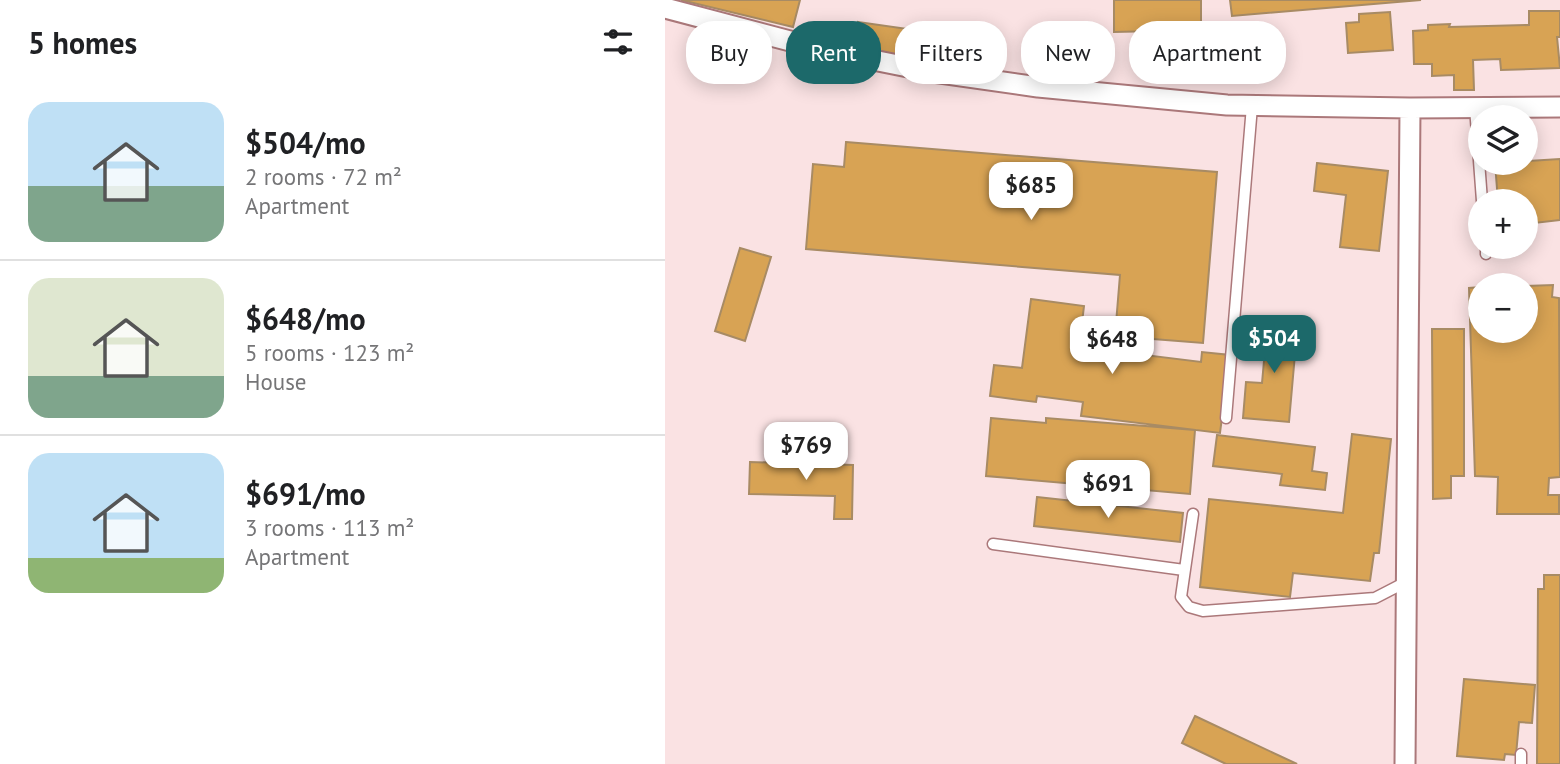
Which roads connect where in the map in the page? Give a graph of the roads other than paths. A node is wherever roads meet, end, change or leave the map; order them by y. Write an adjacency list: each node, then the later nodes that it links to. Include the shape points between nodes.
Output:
1 (665, 8): 2 (street, via 828,51 933,72 1038,87)
2 (1252, 106): 6 (street); 7 (lane)
3 (1468, 107): 6 (street)
4 (1538, 107): 5 (street)
5 (1560, 107)
6 (1410, 108): 11 (street)
7 (1226, 418)
8 (1193, 514): 10 (lane)
9 (993, 544): 10 (lane)
10 (1184, 570): 11 (lane, via 1181,597 1189,607 1203,611 1375,598)
11 (1406, 582): 12 (street)
12 (1405, 764)

